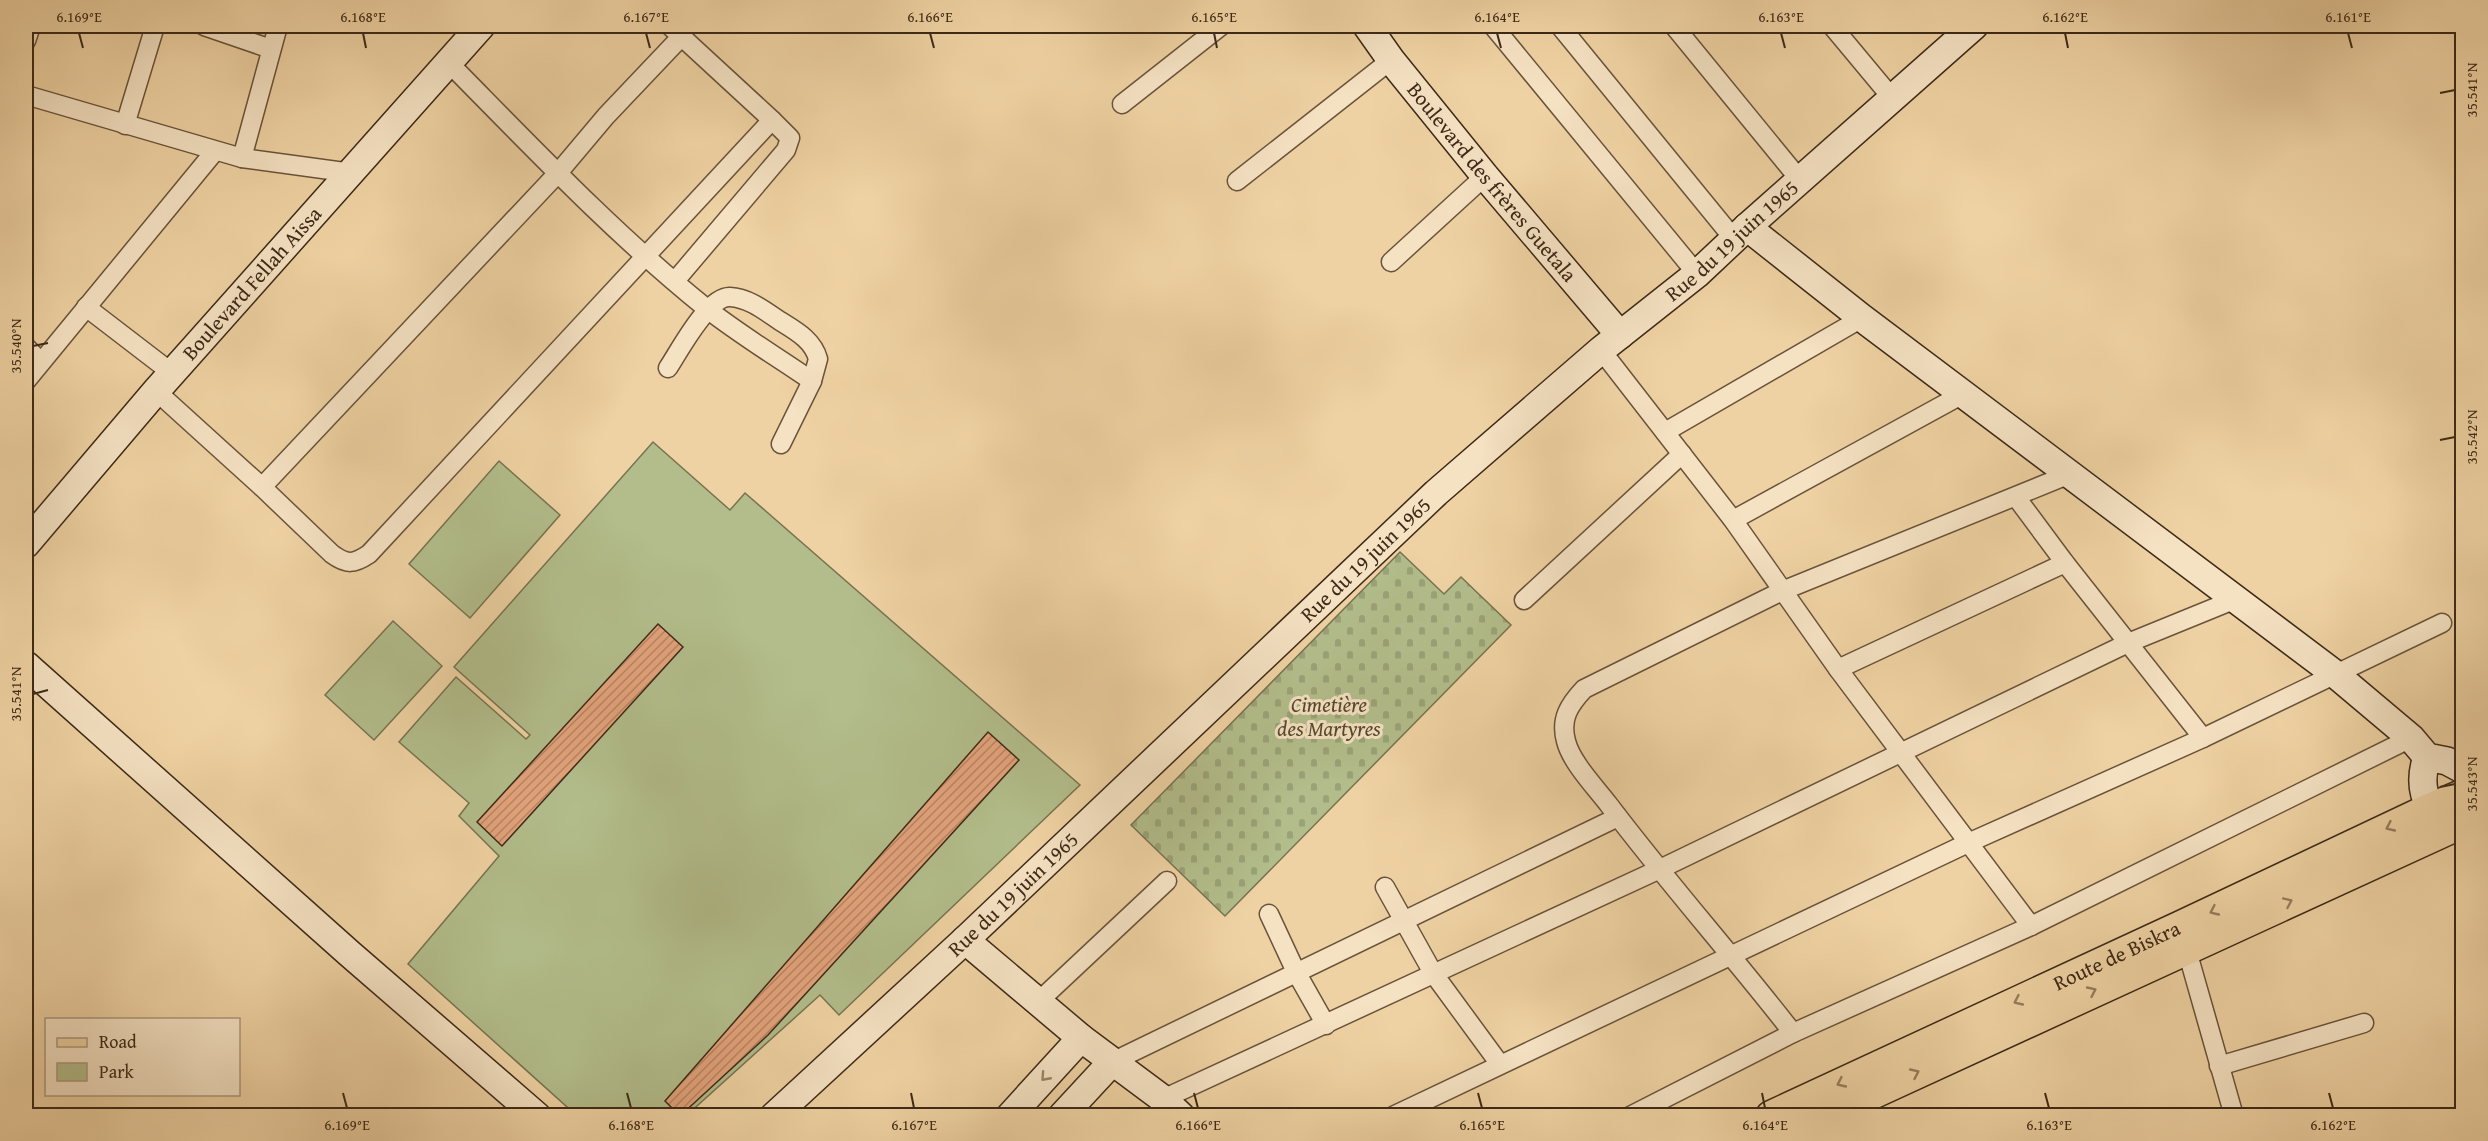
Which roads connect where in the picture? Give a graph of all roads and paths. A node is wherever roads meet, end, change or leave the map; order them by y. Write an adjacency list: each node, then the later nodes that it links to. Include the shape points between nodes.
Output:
1 (31, 26): 15 (street)
2 (156, 26): 23 (street)
3 (204, 26): 16 (street)
4 (278, 26): 16 (street)
5 (481, 26): 18 (street, Boulevard Fellah Aissa)
6 (696, 26): 14 (lane)
7 (1221, 26): 21 (street)
8 (1367, 26): 17 (street, Boulevard des frères Guetala)
9 (1494, 26): 34 (street)
10 (1560, 26): 31 (street)
11 (1674, 26): 29 (street)
12 (1832, 26): 20 (street)
13 (1974, 26): 20 (street, Rue du 19 juin 1965)
14 (676, 31): 22 (street); 26 (street)
15 (26, 42)
16 (271, 49): 25 (street)
17 (1391, 60): 28 (street, Boulevard des frères Guetala); 30 (street)
18 (448, 62): 26 (street); 27 (street, Boulevard Fellah Aissa)
19 (26, 95): 23 (street)
20 (1892, 98): 29 (street, Rue du 19 juin 1965)
21 (1122, 104)
22 (772, 120): 32 (street); 35 (street, via 790,138 786,150)
23 (125, 125): 24 (street)
24 (215, 151): 25 (street); 36 (street)
25 (242, 158): 27 (street)
26 (558, 172): 32 (street); 51 (street)
27 (352, 173): 45 (street, Boulevard Fellah Aissa)
28 (1485, 176): 33 (street); 39 (street, Boulevard des frères Guetala)
29 (1800, 180): 31 (street, Rue du 19 juin 1965)
30 (1237, 181)
31 (1741, 233): 34 (street, Rue du 19 juin 1965); 38 (street)
32 (646, 256): 35 (street); 51 (street, via 369,554 358,561 342,562)
33 (1391, 262)
34 (1697, 274): 39 (street, Rue du 19 juin 1965)
35 (675, 281): 37 (street)
36 (86, 307): 41 (street); 45 (street)
37 (707, 309): 42 (street); 44 (street); 44 (street, via 720,299 736,298 791,328 810,342 816,352)
38 (1862, 318): 46 (street); 47 (street)
39 (1610, 342): 47 (street); 79 (street, Rue du 19 juin 1965, via 1436,493)
40 (26, 347): 41 (street)
41 (41, 362): 43 (street)
42 (668, 368)
43 (26, 381)
44 (812, 381): 48 (street)
45 (164, 382): 51 (street); 54 (street, Boulevard Fellah Aissa)
46 (1963, 394): 50 (street); 53 (street)
47 (1665, 432): 49 (street)
48 (782, 444)
49 (1682, 454): 53 (street); 58 (street)
50 (2070, 474): 52 (street); 57 (street)
51 (262, 487)
52 (2016, 497): 55 (street); 56 (street)
53 (1733, 520): 56 (street)
54 (26, 543)
55 (2065, 563): 60 (street); 62 (street)
56 (1782, 591): 62 (street); 69 (street, via 1584,689 1569,705 1563,726 1566,744)
57 (2236, 599): 60 (street); 63 (street)
58 (1524, 600)
59 (2442, 623): 63 (street)
60 (2127, 643): 64 (street); 66 (street)
61 (26, 665): 92 (street)
62 (1838, 669): 66 (street)
63 (2335, 674): 64 (street); 65 (street)
64 (2203, 738): 71 (street)
65 (2419, 747): 67 (street); 70 (street, via 2422,789); 77 (street)
66 (1903, 753): 71 (street); 72 (street)
67 (2463, 769)
68 (2463, 795): 70 (main road, Route de Biskra)
69 (1618, 817): 72 (street); 76 (street)
70 (2449, 826): 78 (main road, Route de Biskra)
71 (1968, 843): 77 (street); 80 (street)
72 (1660, 869): 80 (street); 82 (street)
73 (1167, 881): 83 (street)
74 (1385, 887): 76 (street)
75 (1269, 914): 81 (street)
76 (1402, 920): 81 (street); 82 (street)
77 (2031, 926): 86 (street)
78 (2184, 937): 90 (street); 98 (main road, Route de Biskra, one-way to 98); 99 (main road, Route de Biskra, one-way to 78)
79 (965, 940): 83 (street); 93 (street, Rue du 19 juin 1965)
80 (1733, 956): 86 (street); 89 (street)
81 (1296, 972): 85 (street); 88 (street)
82 (1433, 973): 85 (street); 89 (street)
83 (1039, 1001): 87 (street)
84 (2364, 1023): 90 (street)
85 (1326, 1025): 91 (street)
86 (1793, 1033): 97 (street)
87 (1081, 1038): 88 (street); 94 (street, one-way to 94)
88 (1112, 1062): 91 (street); 95 (street)
89 (1500, 1063): 96 (street)
90 (2219, 1065): 100 (street)
91 (1172, 1107)
92 (537, 1116)
93 (774, 1116)
94 (1010, 1116)
95 (1062, 1116)
96 (1393, 1116)
97 (1630, 1116)
98 (1771, 1116)
99 (1824, 1116)
100 (2234, 1116)

